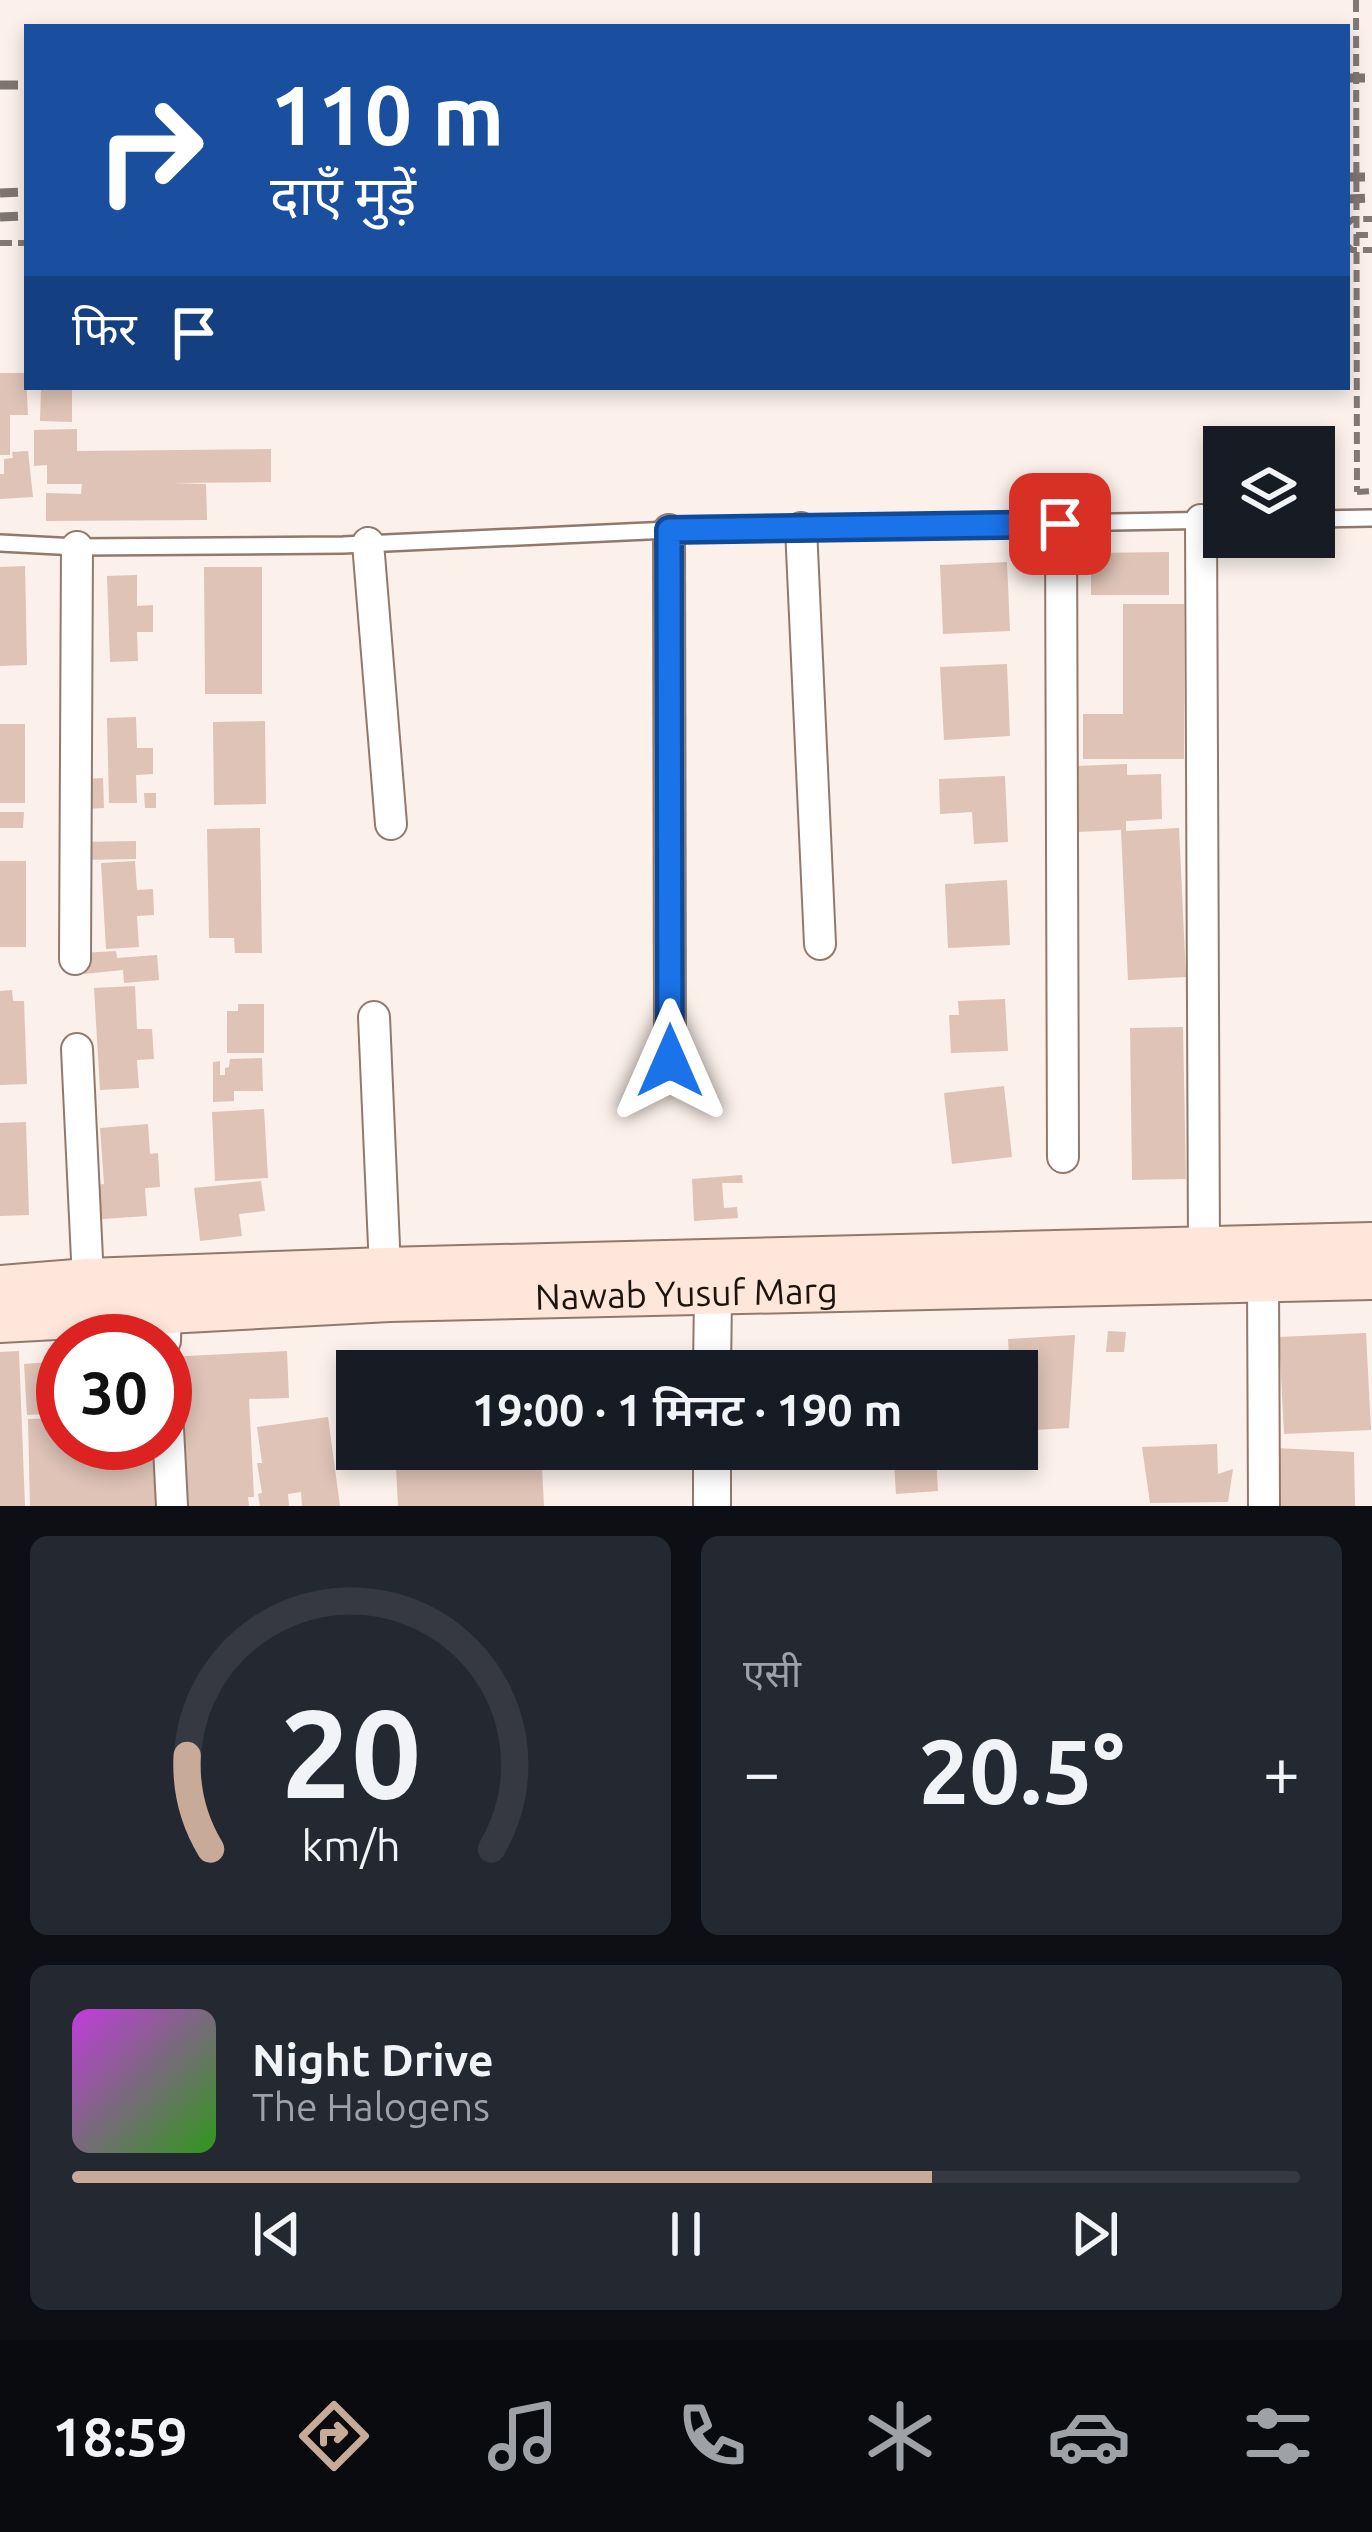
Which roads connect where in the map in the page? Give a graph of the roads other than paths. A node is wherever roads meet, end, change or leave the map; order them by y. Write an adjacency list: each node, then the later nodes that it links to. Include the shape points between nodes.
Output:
1 (1372, 518): 2 (lane)
2 (1335, 519)
3 (1203, 520): 4 (lane)
4 (1060, 524): 5 (lane); 17 (street)
5 (801, 528): 6 (lane); 12 (street)
6 (669, 530): 8 (lane); 16 (street)
7 (0, 543): 9 (lane)
8 (368, 543): 9 (lane); 11 (street)
9 (77, 548): 13 (street)
10 (1212, 558): 19 (street)
11 (391, 824)
12 (820, 944)
13 (75, 959)
14 (374, 1017): 20 (street)
15 (77, 1049): 22 (street)
16 (670, 1061)
17 (1063, 1157)
18 (1372, 1244): 19 (main road, Nawab Yusuf Marg)
19 (1204, 1246): 20 (main road, Nawab Yusuf Marg)
20 (385, 1269): 22 (main road, Nawab Yusuf Marg)
21 (1372, 1278): 23 (main road, Nawab Yusuf Marg)
22 (88, 1280): 24 (main road, Nawab Yusuf Marg)
23 (1263, 1281): 25 (main road, Nawab Yusuf Marg); 34 (street)
24 (0, 1287)
25 (712, 1294): 28 (main road, Nawab Yusuf Marg, via 389,1300); 29 (street)
26 (0, 1321): 27 (main road, Nawab Yusuf Marg)
27 (36, 1322)
28 (192, 1322)
29 (712, 1350)
30 (170, 1470): 32 (street)
31 (712, 1470): 33 (street)
32 (172, 1506)
33 (712, 1506)
34 (1264, 1506)

